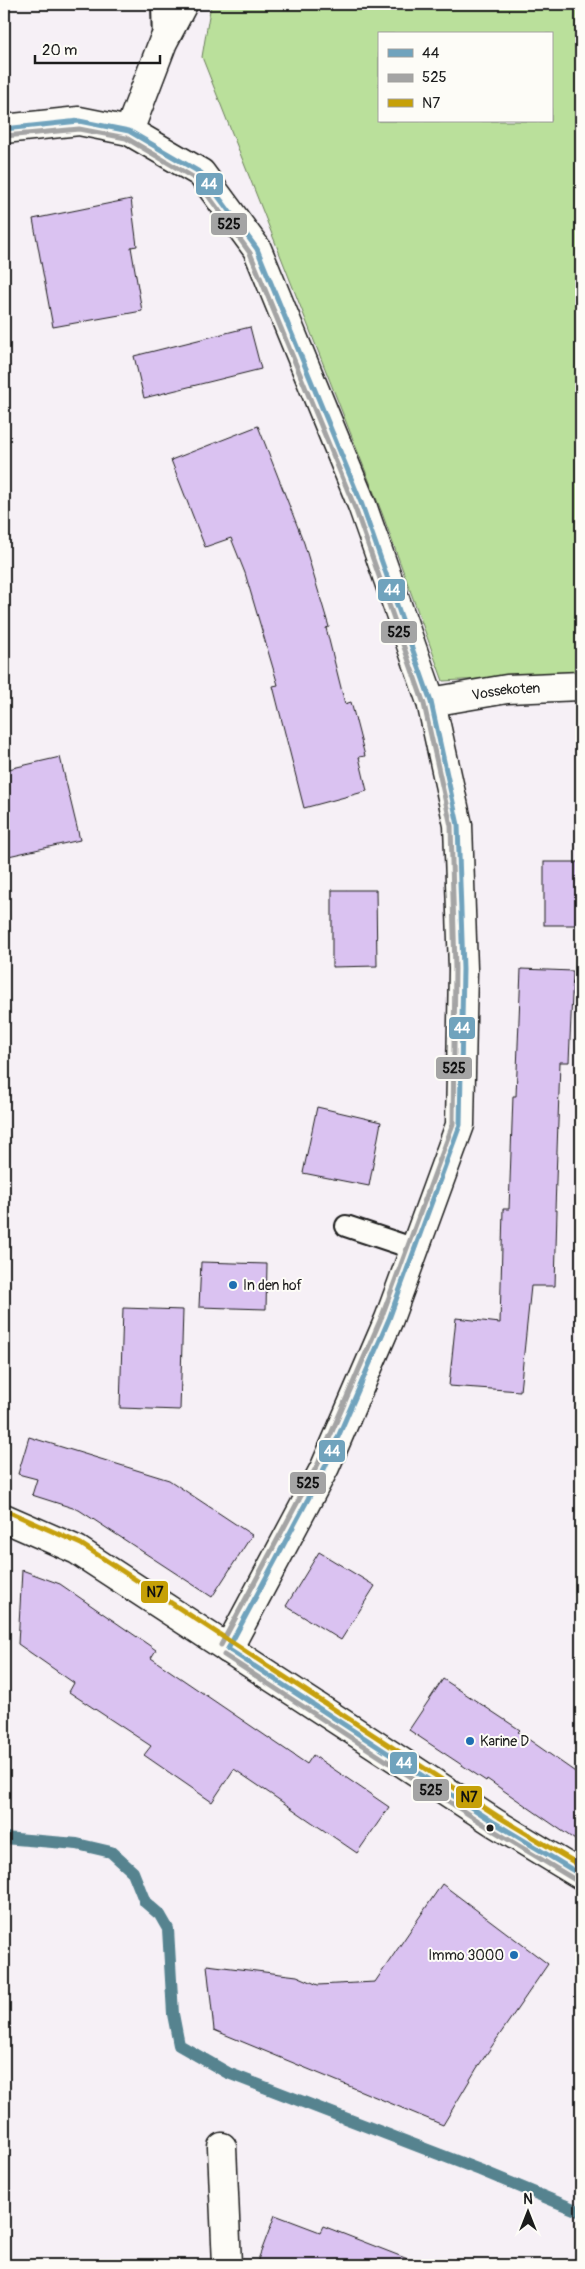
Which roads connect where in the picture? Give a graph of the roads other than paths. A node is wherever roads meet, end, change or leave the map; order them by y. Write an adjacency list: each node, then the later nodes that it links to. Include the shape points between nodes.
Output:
1 (162, 4): 3 (lane)
2 (183, 4): 3 (street)
3 (162, 42): 5 (street)
4 (4, 129): 5 (street, via 79,121)
5 (129, 131): 7 (street, via 201,174 257,249 362,505)
6 (581, 686): 7 (street, Vossekoten, via 507,689)
7 (432, 702): 9 (street, via 458,825 463,969 460,1125)
8 (346, 1226): 9 (lane)
9 (415, 1249): 11 (street, via 326,1467)
10 (4, 1518): 11 (street, via 77,1550)
11 (228, 1649): 12 (street, via 495,1823)
12 (581, 1875)
13 (222, 2147): 14 (street)
14 (227, 2265)

